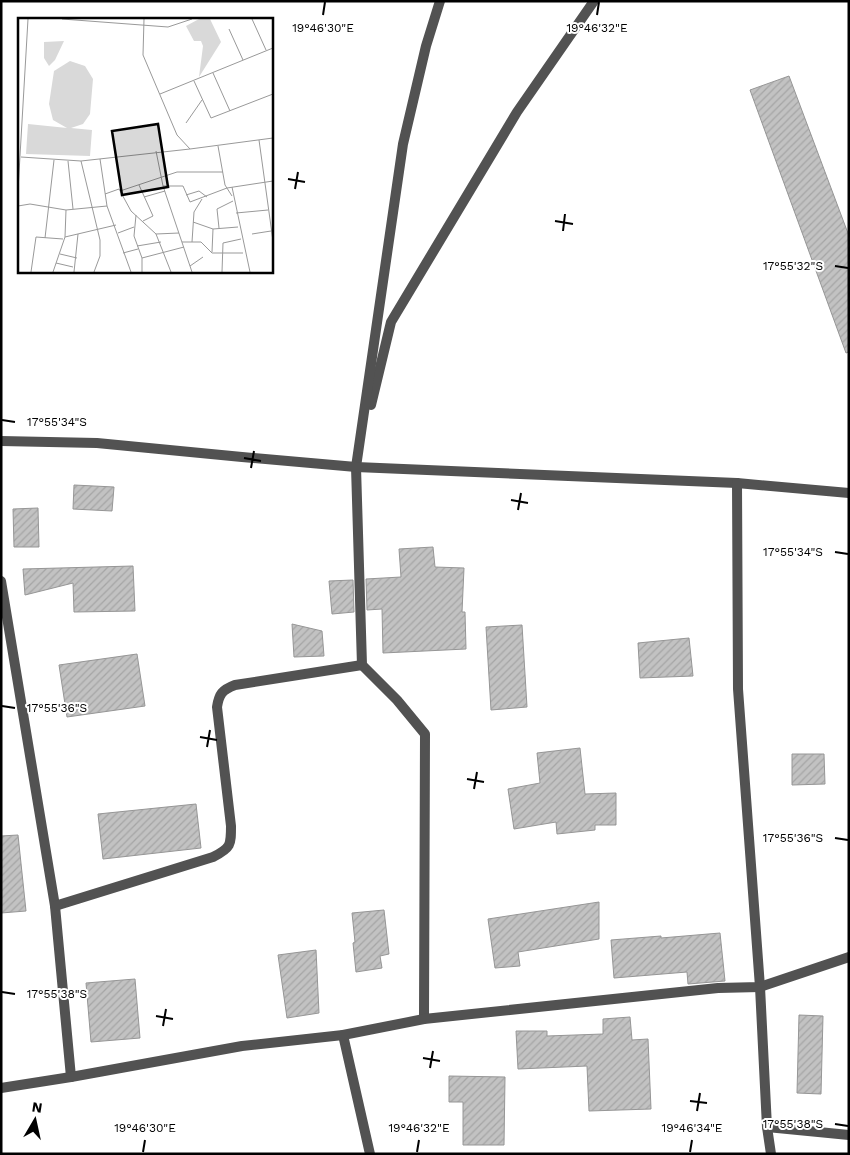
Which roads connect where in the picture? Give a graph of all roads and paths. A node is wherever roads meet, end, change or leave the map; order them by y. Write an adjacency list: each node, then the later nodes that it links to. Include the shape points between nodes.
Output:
1 (440, 1): 4 (street, via 402,144)
2 (594, 1): 4 (street, via 517,112 391,322)
3 (1, 441): 4 (street, via 97,442)
4 (356, 467): 5 (street); 8 (street)
5 (737, 483): 6 (street); 11 (street, via 738,689)
6 (849, 493)
7 (1, 580): 9 (street)
8 (362, 665): 9 (street, via 227,688 218,698 217,707 231,826 229,846 213,857); 12 (street, via 426,734)
9 (55, 906): 14 (street)
10 (849, 957): 11 (street)
11 (760, 987): 12 (street, via 718,988); 16 (street)
12 (424, 1019): 13 (street)
13 (343, 1035): 14 (street, via 242,1046); 18 (street)
14 (72, 1077): 15 (street)
15 (1, 1088)
16 (767, 1127): 17 (street); 19 (street)
17 (849, 1135)
18 (370, 1154)
19 (771, 1154)

